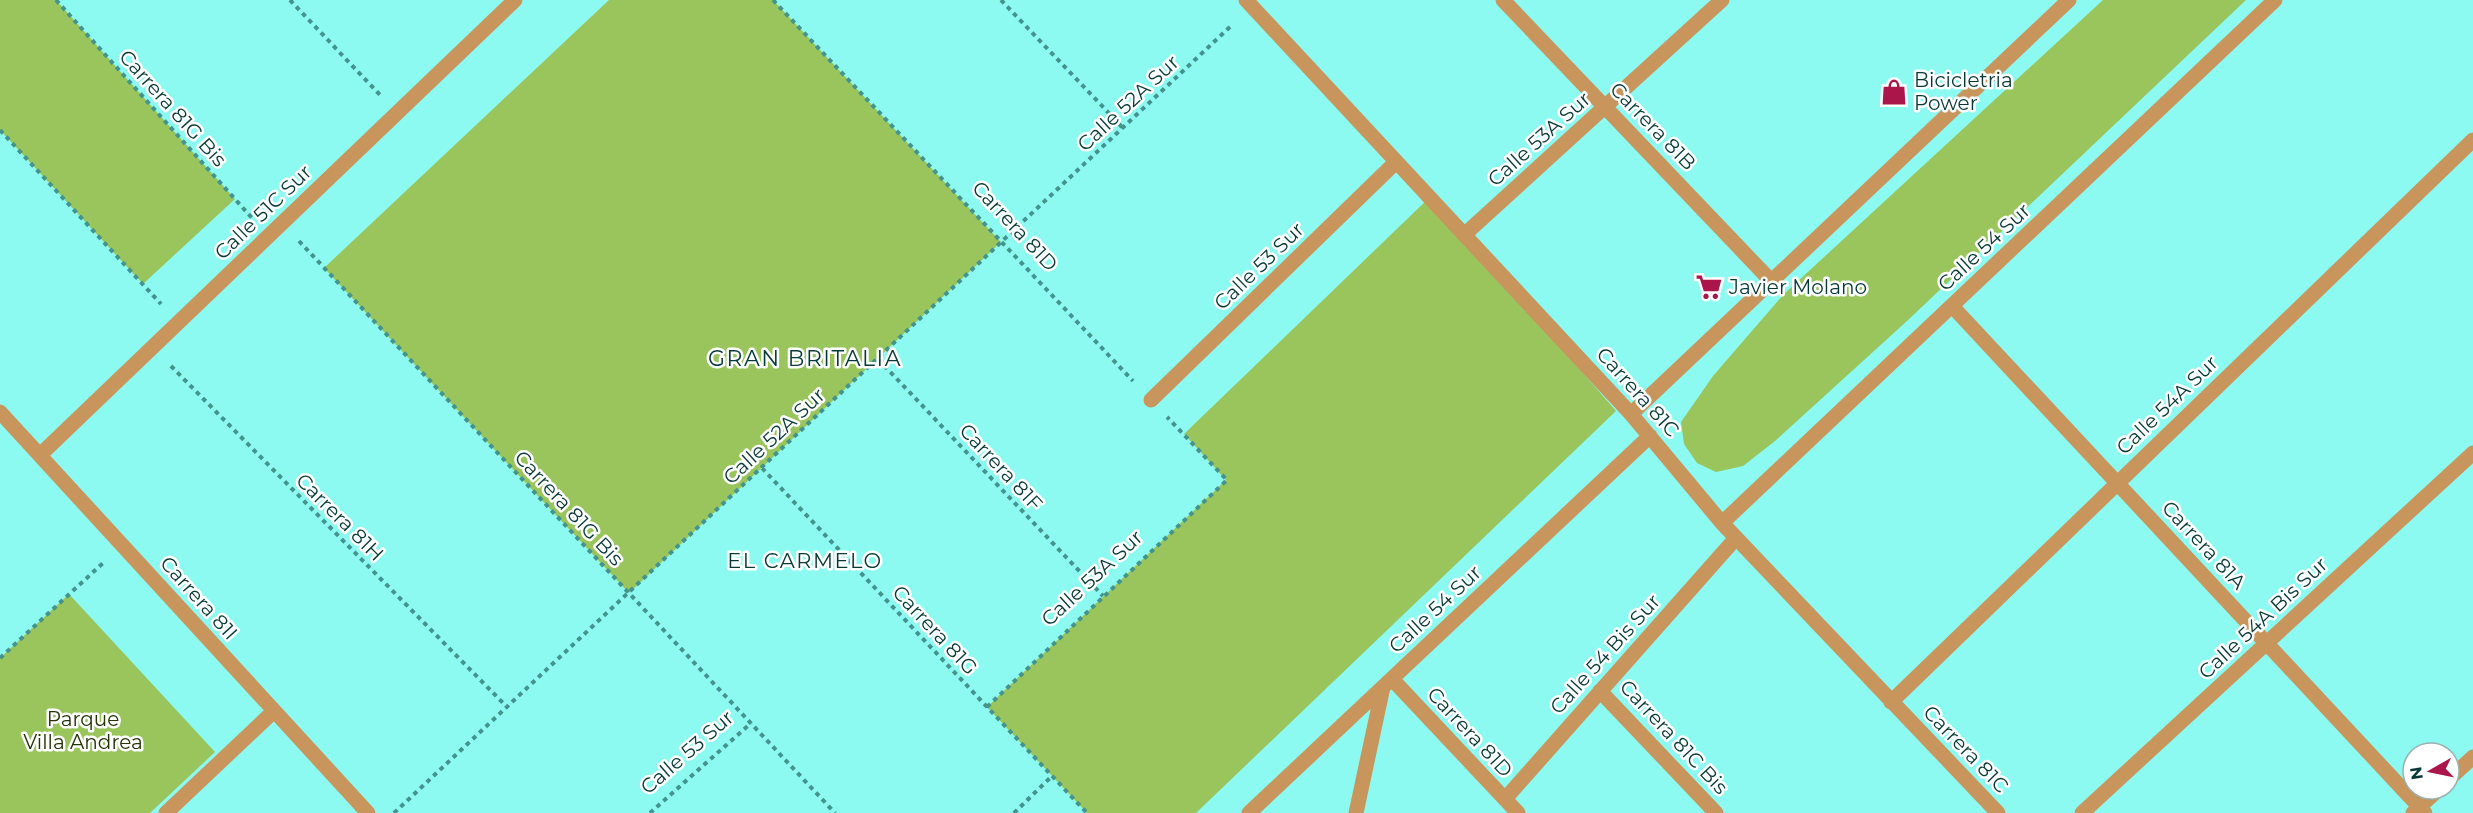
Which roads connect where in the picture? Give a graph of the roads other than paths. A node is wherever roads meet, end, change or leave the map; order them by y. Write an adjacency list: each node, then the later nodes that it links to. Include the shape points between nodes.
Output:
1 (515, 0): 18 (street, Calle 51C Sur)
2 (1503, 0): 7 (street, Carrera 81B)
3 (1722, 0): 7 (street, Calle 53A Sur)
4 (2069, 0): 11 (street)
5 (2275, 0): 12 (street, Calle 54 Sur)
6 (1249, 3): 9 (street, Carrera 81C)
7 (1605, 107): 10 (street, Calle 53A Sur); 11 (street, Carrera 81B)
8 (2473, 140): 19 (street, Calle 54A Sur)
9 (1396, 162): 10 (street, Carrera 81C); 13 (street, Calle 53 Sur)
10 (1464, 235): 15 (street, Carrera 81C)
11 (1772, 282): 15 (street)
12 (1952, 306): 19 (street, Carrera 81A); 20 (street, Calle 54 Sur)
13 (1151, 400)
14 (0, 412): 18 (street, Carrera 81I)
15 (1631, 414): 16 (street, Carrera 81C)
16 (1650, 436): 20 (street, Carrera 81C); 23 (street, Calle 54 Sur)
17 (2473, 453): 22 (street, Calle 54A Bis Sur)
18 (40, 455): 26 (street, Carrera 81I)
19 (2117, 483): 22 (street, Carrera 81A); 25 (street, Calle 54A Sur)
20 (1722, 523): 21 (street, Carrera 81C)
21 (1736, 538): 24 (street, Calle 54 Bis Sur); 25 (street, Carrera 81C)
22 (2267, 643): 30 (street, Carrera 81A); 38 (street, Calle 54A Bis Sur)
23 (1387, 683): 29 (street, Carrera 81D); 33 (street, Calle 54 Sur); 34 (street)
24 (1600, 691): 29 (street, Calle 54 Bis Sur); 36 (street, Carrera 81C Bis)
25 (1891, 702): 37 (street, Carrera 81C)
26 (274, 711): 31 (street); 32 (street, Carrera 81I)
27 (2473, 757): 28 (street)
28 (2461, 768)
29 (1505, 799): 35 (street, Carrera 81D)
30 (2419, 811)
31 (166, 813)
32 (368, 813)
33 (1249, 813)
34 (1356, 813)
35 (1518, 813)
36 (1716, 813)
37 (1998, 813)
38 (2082, 813)

